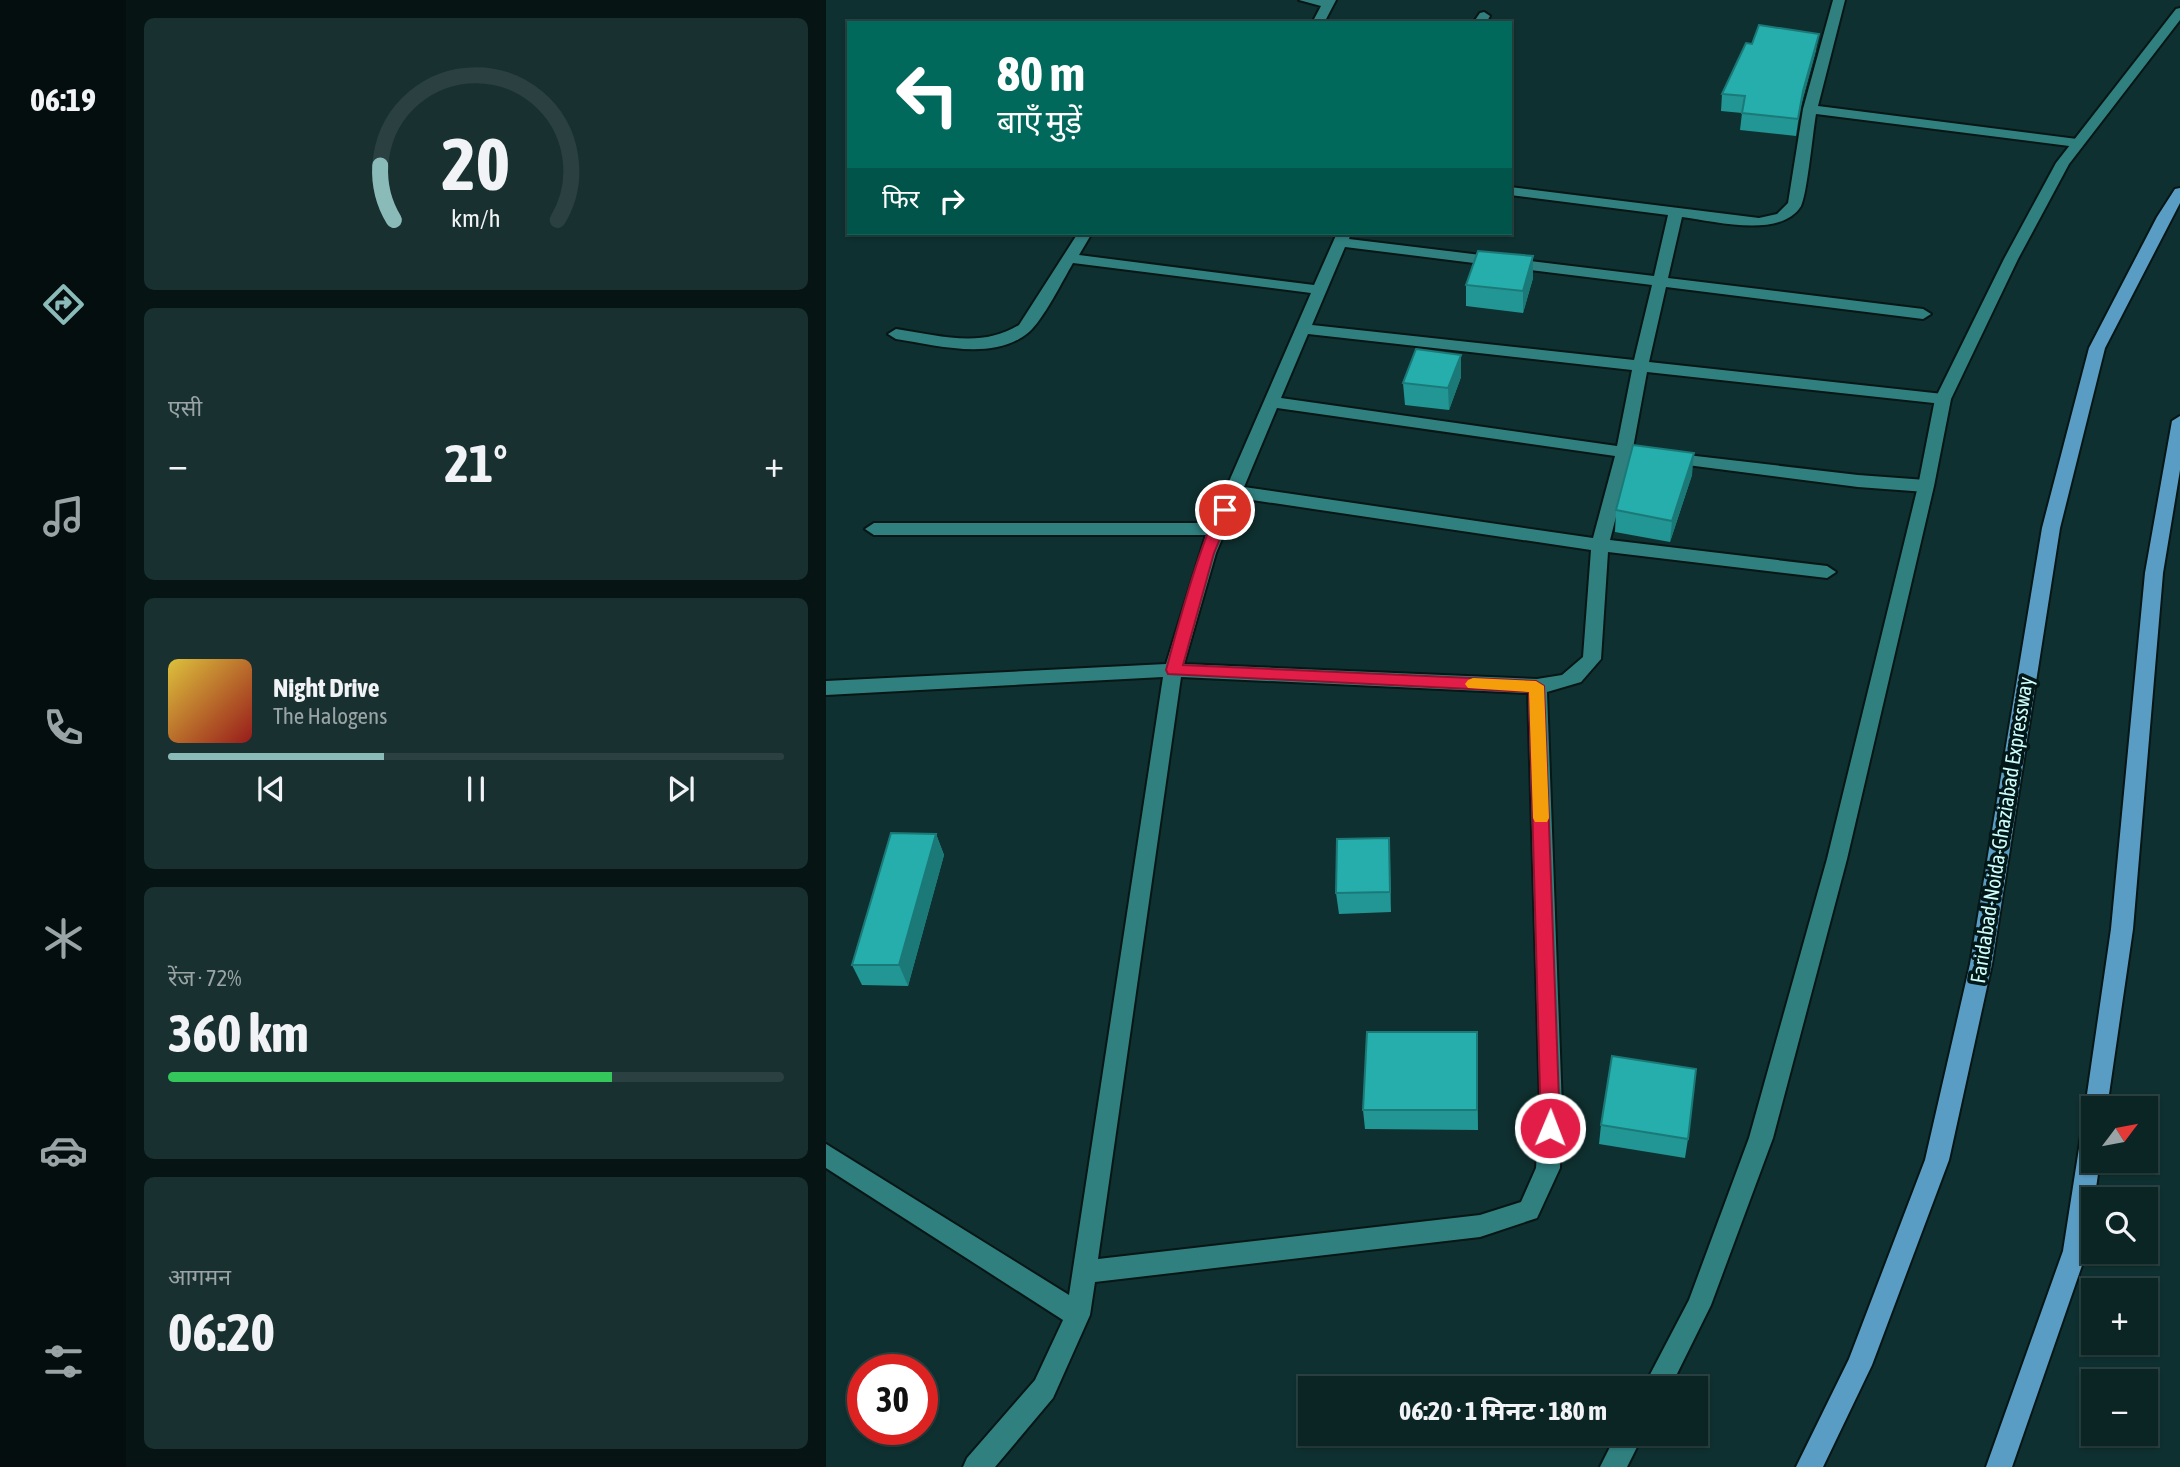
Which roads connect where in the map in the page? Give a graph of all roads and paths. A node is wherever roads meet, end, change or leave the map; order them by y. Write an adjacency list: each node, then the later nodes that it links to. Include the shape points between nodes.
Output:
1 (1304, 0): 3 (street)
2 (1839, 0): 6 (street)
3 (1329, 1): 5 (street)
4 (2180, 12): 7 (street)
5 (1319, 21)
6 (1810, 109): 7 (street); 10 (street, via 1795,204 1782,217 1759,222)
7 (2077, 143): 20 (street, via 2011,258)
8 (1512, 191): 10 (street)
9 (2180, 192): 42 (main road, Faridabad-Noida-Ghaziabad Expressway, via 2097,348 2055,515 1981,964 1937,1160 1859,1365)
10 (1676, 212): 14 (street)
11 (1084, 235): 13 (street)
12 (1342, 237): 14 (street); 15 (street)
13 (1069, 258): 15 (street); 18 (street, via 1016,335 977,345)
14 (1660, 281): 16 (street); 19 (street)
15 (1319, 290): 17 (street)
16 (1923, 314)
17 (1302, 329): 19 (street); 21 (street)
18 (896, 334)
19 (1640, 368): 20 (street); 23 (street)
20 (1943, 399): 24 (street)
21 (1271, 402): 23 (street); 25 (street)
22 (2180, 421): 33 (main road, via 2154,573 2122,929)
23 (1625, 452): 24 (street); 28 (street)
24 (1926, 486): 38 (street, via 1837,859 1761,1138 1699,1305)
25 (1233, 491): 27 (street); 28 (street)
26 (874, 529): 27 (street)
27 (1217, 529): 30 (street)
28 (1600, 545): 29 (street); 31 (street, via 1592,659 1581,674 1563,684)
29 (1828, 572)
30 (1173, 670): 31 (street); 32 (street); 36 (street)
31 (1536, 686): 36 (street, via 1551,1108 1549,1168 1529,1210 1480,1226)
32 (826, 688)
33 (2098, 1096)
34 (826, 1155): 37 (street)
35 (2087, 1173): 43 (main road, via 2075,1251)
36 (1084, 1272): 37 (street)
37 (1078, 1315): 40 (street, via 1044,1389)
38 (1662, 1376)
39 (1624, 1446): 41 (street)
40 (976, 1467)
41 (1614, 1467)
42 (1809, 1467)
43 (1998, 1467)

